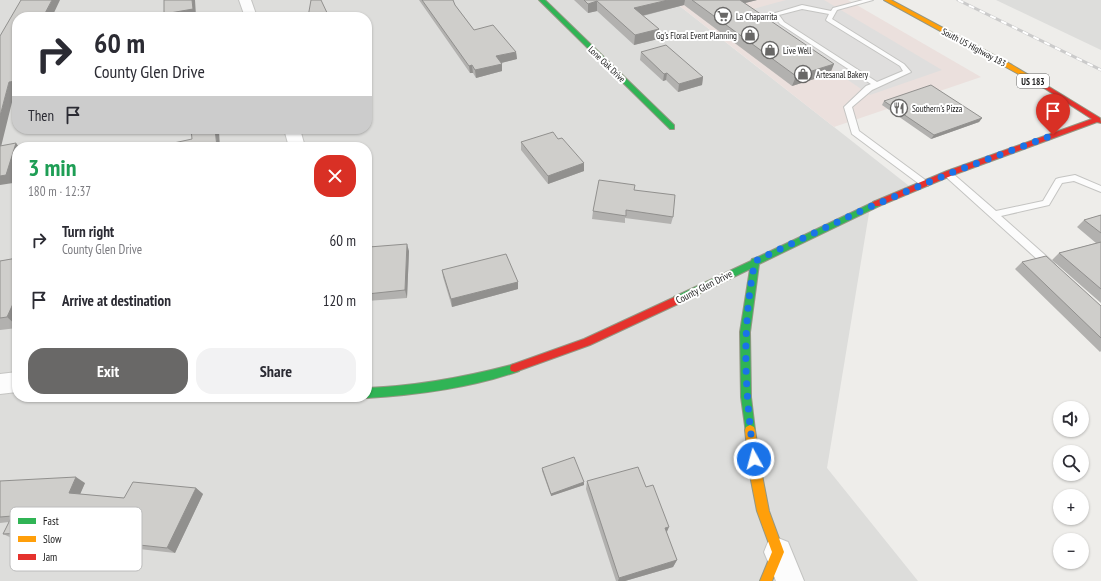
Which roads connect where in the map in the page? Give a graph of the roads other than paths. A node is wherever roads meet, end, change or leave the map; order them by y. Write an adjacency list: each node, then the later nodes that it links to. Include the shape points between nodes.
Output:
1 (245, 0): 5 (street)
2 (542, 0): 9 (street, Lone Oak Drive)
3 (870, 0): 6 (lane, via 835,9)
4 (886, 0): 8 (street, South US Highway 183 / US 183, via 1010,66)
5 (249, 12)
6 (833, 13): 7 (lane, via 829,20 902,65 907,72); 7 (lane, via 802,7 775,14 782,23)
7 (876, 85): 11 (lane, via 848,107 855,132)
8 (1100, 120): 10 (street, County Glen Drive)
9 (672, 127)
10 (948, 174): 11 (street, County Glen Drive); 13 (lane)
11 (925, 184): 14 (street, County Glen Drive)
12 (1101, 189): 13 (lane, via 1075,178 1059,181 1046,202)
13 (994, 215): 15 (lane)
14 (755, 261): 18 (street, County Glen Drive, via 641,319 557,355 481,378 441,386); 19 (street, via 745,332 746,397 763,511)
15 (1059, 274)
16 (12, 383): 17 (street)
17 (0, 384)
18 (372, 393)
19 (778, 552): 20 (street); 21 (street)
20 (766, 581)
21 (790, 581)

